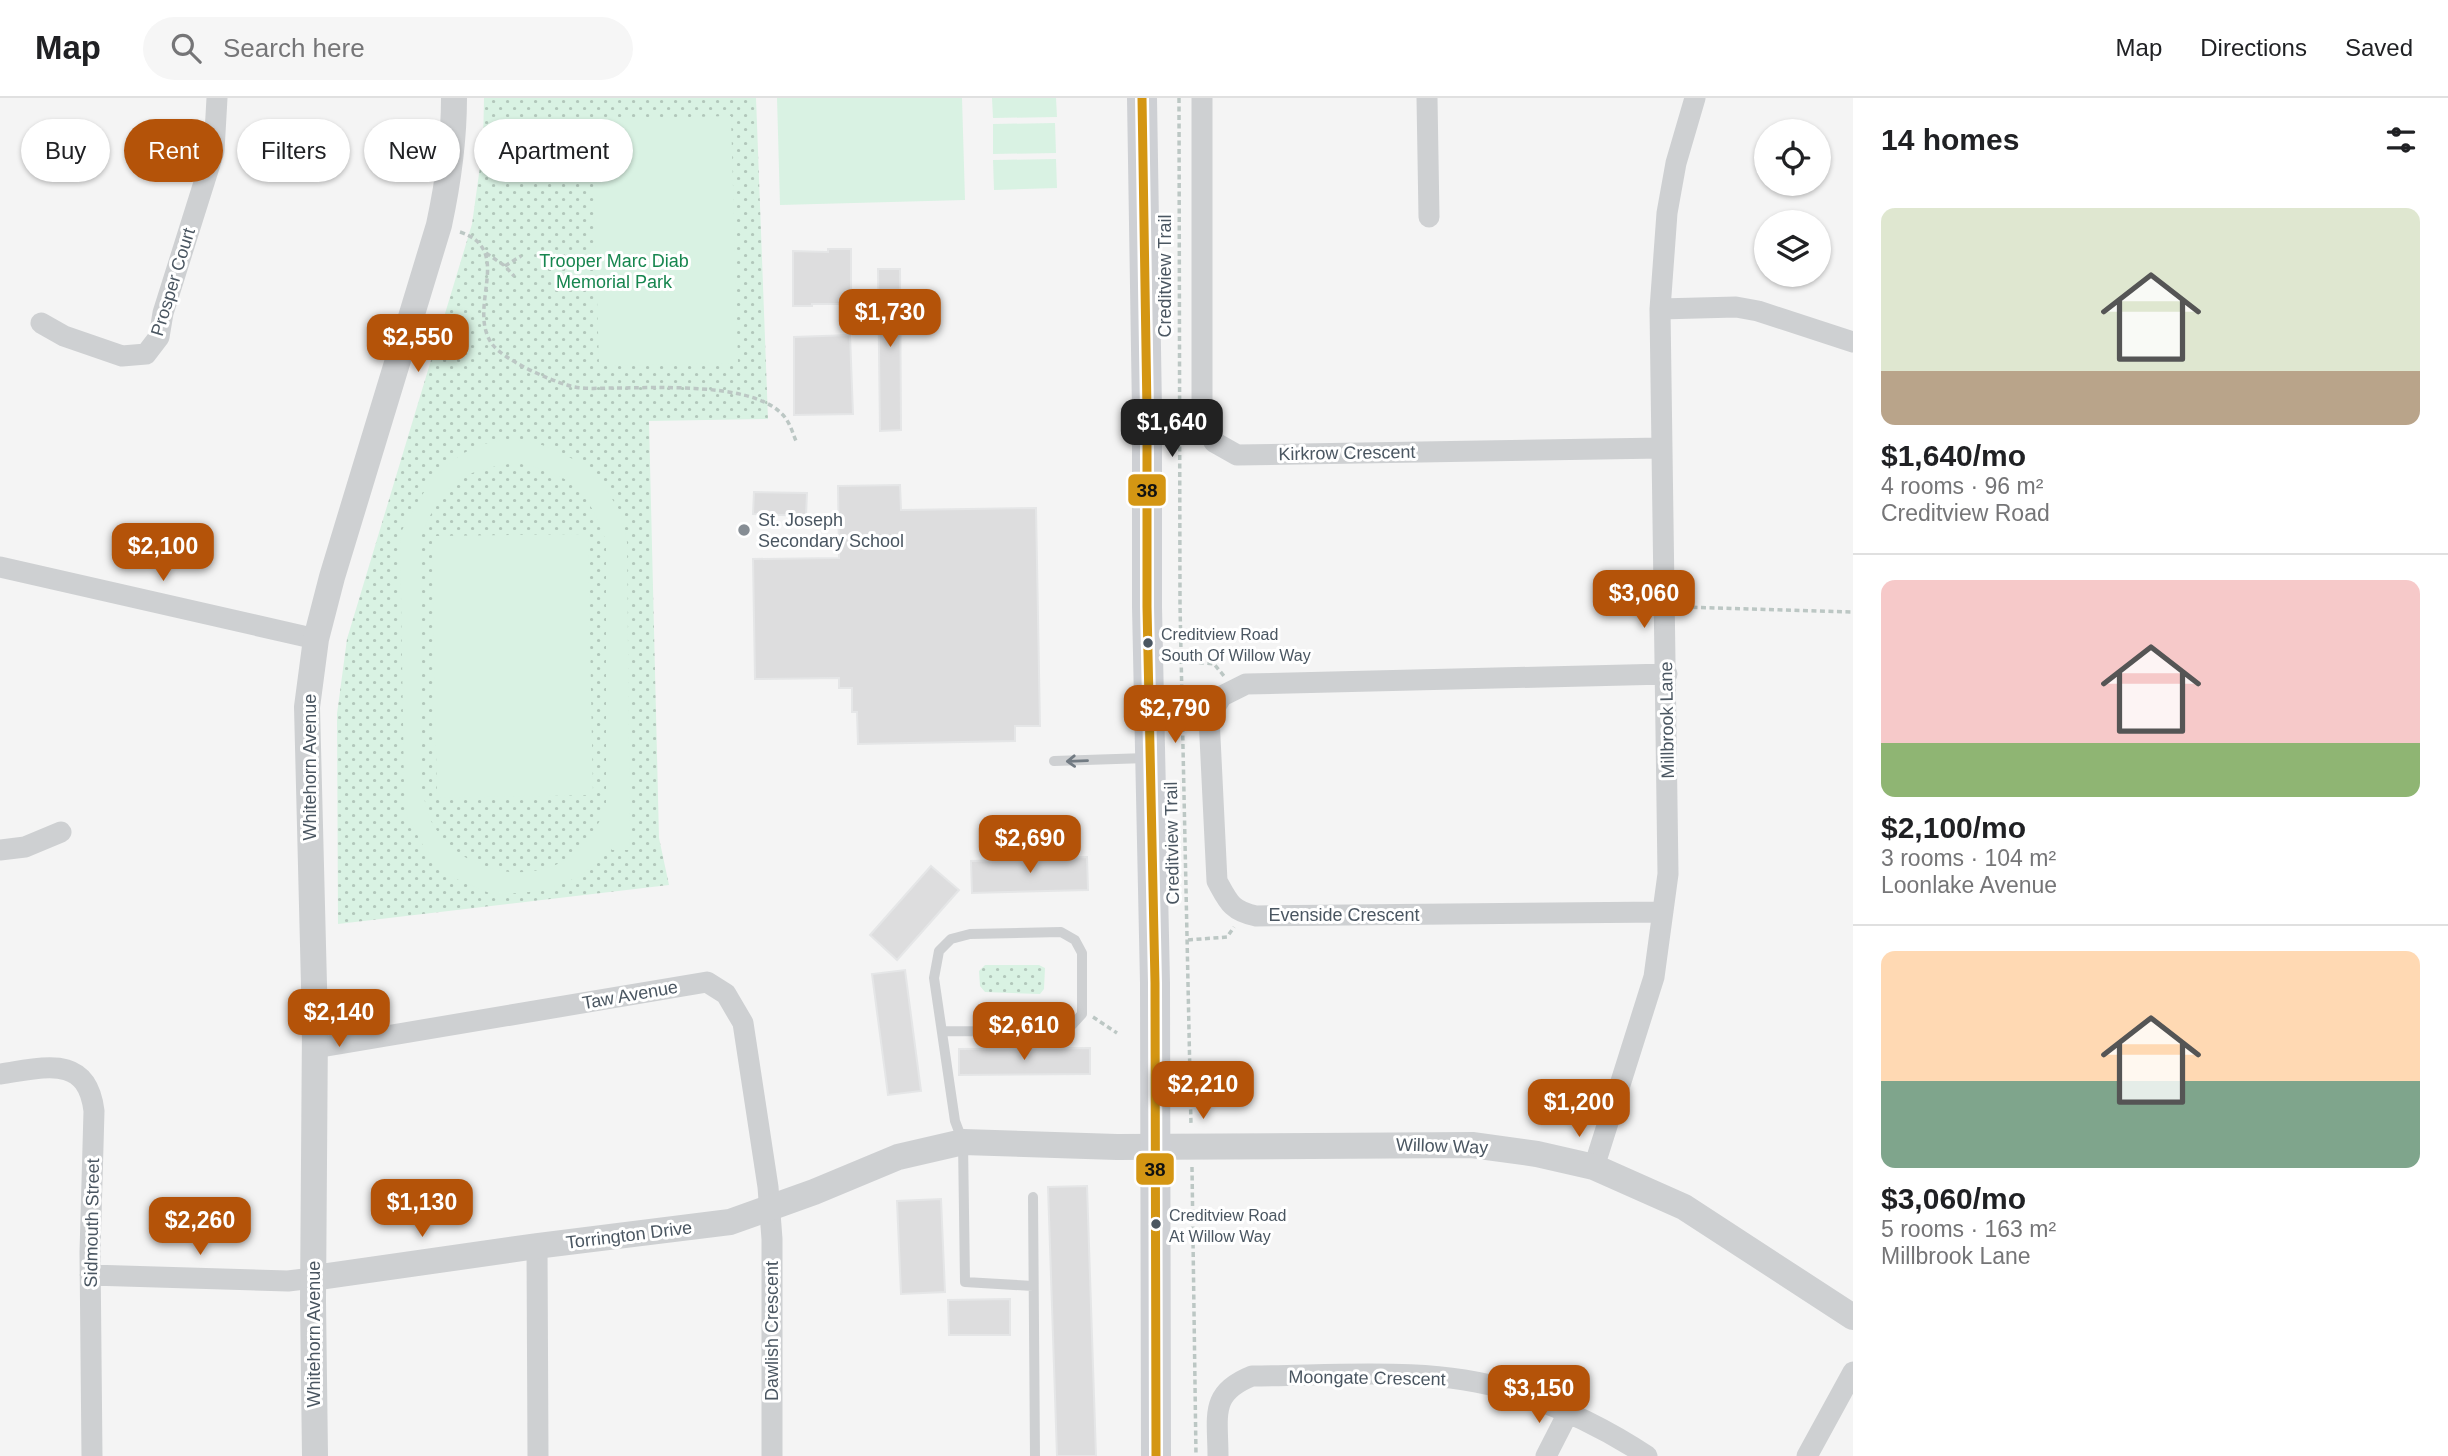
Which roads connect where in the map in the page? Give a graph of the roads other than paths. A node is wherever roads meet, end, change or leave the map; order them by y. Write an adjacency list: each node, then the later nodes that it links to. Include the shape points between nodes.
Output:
1 (217, 98): 9 (street, Prosper Court, via 214,151 159,337 146,354 122,356 64,337)
2 (454, 98): 13 (street, Whitehorn Avenue, via 447,190 439,225)
3 (1142, 98): 15 (main road)
4 (1202, 98): 11 (street, Kirkrow Crescent, via 1202,418 1214,442 1237,455)
5 (1427, 98): 7 (street)
6 (1695, 98): 8 (street, Millbrook Lane, via 1667,213)
7 (1429, 217)
8 (1660, 309): 10 (street, via 1736,307); 11 (street, Millbrook Lane)
9 (41, 323)
10 (1853, 342)
11 (1662, 448): 14 (street, Millbrook Lane)
12 (0, 567): 13 (street)
13 (316, 639): 21 (street, Whitehorn Avenue, via 307,707)
14 (1667, 674): 19 (street, Millbrook Lane, via 1668,874); 19 (street, Evenside Crescent, via 1246,684 1222,696 1209,717 1217,881 1229,903 1243,913)
15 (1150, 758): 16 (lane, one-way to 16); 24 (main road)
16 (1054, 761)
17 (61, 832): 18 (street, via 25,847)
18 (0, 850)
19 (1663, 912): 25 (street, Millbrook Lane, via 1654,977)
20 (942, 1031): 20 (lane, via 934,978 939,951 951,939 970,934 1061,932 1075,940 1082,953 1082,1014 1072,1025 1053,1032); 23 (lane)
21 (315, 1048): 27 (street, Taw Avenue, via 707,982 726,994 743,1023); 30 (street, Whitehorn Avenue)
22 (0, 1074): 29 (street, Sidmouth Street, via 66,1068 81,1077 92,1092)
23 (963, 1142): 24 (street, Torrington Drive); 27 (street, Torrington Drive, via 898,1157); 31 (lane, via 965,1282)
24 (1156, 1146): 25 (street, Willow Way, via 1472,1145); 40 (main road)
25 (1594, 1167): 32 (street, Willow Way, via 1684,1208)
26 (1033, 1197): 31 (lane)
27 (769, 1207): 28 (street, Torrington Drive, via 730,1222); 38 (street, Dawlish Crescent)
28 (537, 1246): 30 (street, Torrington Drive); 37 (street)
29 (90, 1275): 30 (street, Torrington Drive); 35 (street, Sidmouth Street)
30 (313, 1278): 36 (street, Whitehorn Avenue)
31 (1034, 1286): 39 (lane)
32 (1853, 1317)
33 (1853, 1372): 44 (street)
34 (1569, 1413): 41 (street, Moongate Crescent, via 1506,1390 1430,1377 1252,1376 1226,1390 1220,1402); 42 (street); 43 (street, Moongate Crescent)
35 (92, 1456)
36 (315, 1456)
37 (538, 1456)
38 (772, 1456)
39 (1035, 1456)
40 (1156, 1456)
41 (1218, 1456)
42 (1546, 1456)
43 (1647, 1456)
44 (1807, 1456)

